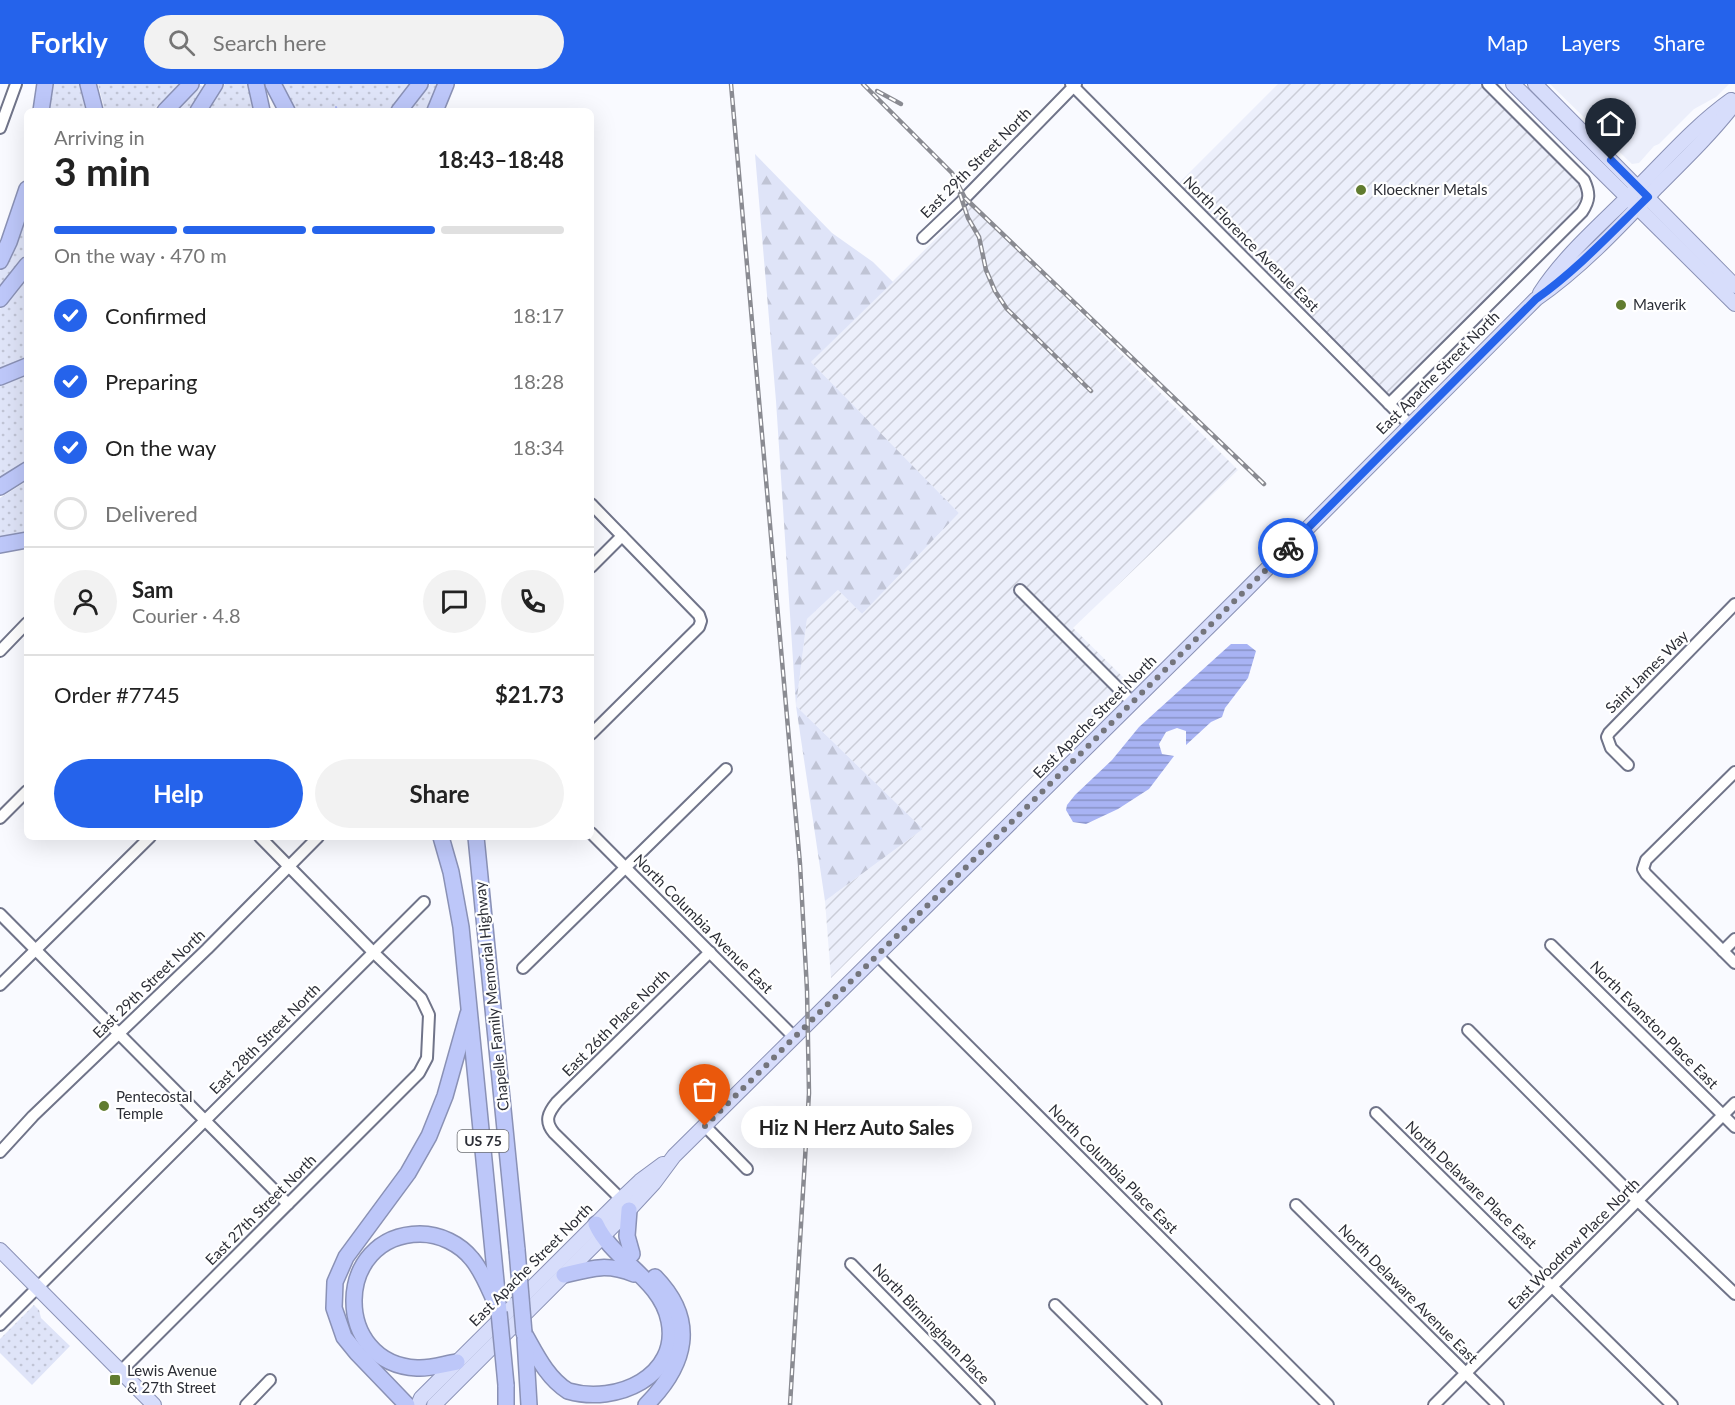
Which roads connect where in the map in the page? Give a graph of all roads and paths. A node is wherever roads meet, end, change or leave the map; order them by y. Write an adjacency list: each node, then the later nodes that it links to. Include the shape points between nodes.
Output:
1 (16, 84): 24 (street)
2 (45, 84): 16 (highway)
3 (88, 84): 17 (highway)
4 (191, 84): 18 (highway)
5 (256, 84): 20 (highway)
6 (273, 84): 21 (highway)
7 (420, 84): 22 (highway)
8 (447, 84): 23 (highway)
9 (1488, 84): 36 (street, East Apache Street North, via 1584,180 1590,195 1588,204)
10 (1513, 84): 27 (main road)
11 (1535, 84): 25 (main road)
12 (215, 85): 19 (highway)
13 (1073, 85): 28 (street, East 29th Street North); 36 (street, North Florence Avenue East)
14 (1735, 98): 25 (main road, East Apache Street North, via 1696,129)
15 (1735, 103): 25 (main road, East Apache Street North, via 1710,133)
16 (41, 108)
17 (94, 108)
18 (168, 108)
19 (200, 108)
20 (261, 108)
21 (285, 108)
22 (401, 108)
23 (436, 108)
24 (0, 128)
25 (1643, 192): 27 (main road, East Apache Street North); 31 (main road)
26 (24, 198): 29 (highway)
27 (1632, 203): 33 (main road); 37 (main road, East Apache Street North, via 1557,284 1536,299)
28 (923, 238)
29 (0, 261)
30 (24, 269): 32 (highway)
31 (1735, 286)
32 (0, 299)
33 (1735, 304)
34 (24, 367): 35 (highway)
35 (0, 377)
36 (1389, 404): 37 (street, North Florence Avenue East)
37 (1410, 424): 49 (main road, East Apache Street North)
38 (24, 472): 39 (highway)
39 (0, 487)
40 (594, 507): 41 (street)
41 (622, 536): 44 (street); 50 (street, via 701,621)
42 (24, 540): 43 (highway)
43 (0, 544)
44 (594, 564)
45 (1020, 590): 49 (street)
46 (1735, 604): 51 (street, Saint James Way, via 1609,733 1611,748)
47 (24, 626): 48 (street)
48 (0, 651)
49 (1132, 702): 74 (main road, East Apache Street North)
50 (594, 731)
51 (1628, 765)
52 (726, 769): 64 (street)
53 (1735, 772): 71 (street, via 1646,860 1643,869)
54 (24, 794): 55 (street)
55 (0, 818)
56 (594, 836): 64 (street, North Columbia Avenue East)
57 (147, 840): 70 (street)
58 (263, 840): 63 (street)
59 (315, 840): 63 (street, East 29th Street North)
60 (442, 840): 78 (highway, Chapelle Family Memorial Highway / US 75, via 461,927)
61 (470, 840): 65 (highway)
62 (476, 840): 65 (highway, Chapelle Family Memorial Highway / US 75)
63 (289, 867): 72 (street); 80 (street, East 29th Street North)
64 (625, 868): 73 (street, North Columbia Avenue East); 76 (street)
65 (482, 894): 106 (highway, Chapelle Family Memorial Highway / US 75, bridge, via 525,1334)
66 (424, 902): 72 (street, East 28th Street North)
67 (0, 914): 70 (street)
68 (1735, 939): 71 (street)
69 (1551, 945): 84 (street, North Evanston Place East)
70 (35, 950): 77 (street); 80 (street)
71 (1723, 951): 75 (street)
72 (373, 952): 85 (street, East 28th Street North); 91 (street, East 27th Street North, via 427,1006 427,1058 422,1069)
73 (710, 952): 81 (street, North Columbia Avenue East); 92 (street, East 26th Place North, via 548,1114 548,1124 554,1133)
74 (877, 955): 81 (main road, East Apache Street North); 121 (street, North Columbia Place East)
75 (1735, 963)
76 (522, 968)
77 (0, 985)
78 (470, 1008): 100 (highway, Chapelle Family Memorial Highway / US 75); 113 (highway, via 445,1096 429,1136 408,1173 346,1257 335,1282 334,1308 344,1337)
79 (1468, 1030): 90 (street)
80 (120, 1033): 85 (street); 88 (street, East 29th Street North)
81 (794, 1037): 86 (main road, East Apache Street North)
82 (1735, 1103): 84 (street, East Woodrow Place North)
83 (1376, 1113): 101 (street, North Delaware Place East)
84 (1723, 1115): 87 (street, North Evanston Place East); 90 (street, East Woodrow Place North)
85 (205, 1120): 91 (street); 103 (street, East 28th Street North)
86 (705, 1126): 89 (street); 92 (main road, East Apache Street North, via 674,1156 654,1183)
87 (1735, 1127)
88 (0, 1152)
89 (747, 1168)
90 (1638, 1201): 101 (street, East Woodrow Place North); 102 (street)
91 (288, 1204): 108 (street, East 27th Street North)
92 (625, 1204): 94 (main road, East Apache Street North); 96 (highway)
93 (1296, 1205): 109 (street, North Delaware Avenue East)
94 (602, 1230): 96 (highway); 98 (main road, East Apache Street North); 99 (highway); 107 (main road, East Apache Street North)
95 (0, 1250): 103 (main road)
96 (632, 1254): 118 (highway, via 673,1299 681,1330 674,1370)
97 (851, 1264): 119 (street, North Birmingham Place)
98 (564, 1275): 99 (highway, via 604,1267); 115 (main road, East Apache Street North)
99 (640, 1276): 106 (highway, via 663,1304 670,1329 666,1357 645,1386 611,1401 584,1398 562,1386)
100 (490, 1277): 107 (highway, via 460,1247 437,1236 419,1234 401,1236 383,1245 365,1262 356,1278 356,1320 378,1353 399,1365 416,1368); 116 (highway, Chapelle Family Memorial Highway / US 75, bridge, via 500,1312)
101 (1553, 1286): 109 (street, East Woodrow Place North); 124 (street, North Delaware Place East)
102 (1733, 1286)
103 (37, 1287): 105 (street, East 28th Street North); 108 (main road)
104 (1055, 1305): 120 (street)
105 (0, 1325)
106 (533, 1360): 117 (highway, Chapelle Family Memorial Highway / US 75)
107 (458, 1362): 114 (main road, East Apache Street North)
108 (120, 1371): 111 (main road)
109 (1466, 1373): 122 (street, East Woodrow Place North); 123 (street, North Delaware Avenue East)
110 (270, 1380): 112 (street)
111 (154, 1405)
112 (246, 1405)
113 (407, 1405)
114 (418, 1405)
115 (434, 1405)
116 (506, 1405)
117 (529, 1405)
118 (646, 1405)
119 (989, 1405)
120 (1156, 1405)
121 (1328, 1405)
122 (1434, 1405)
123 (1498, 1405)
124 (1672, 1405)

